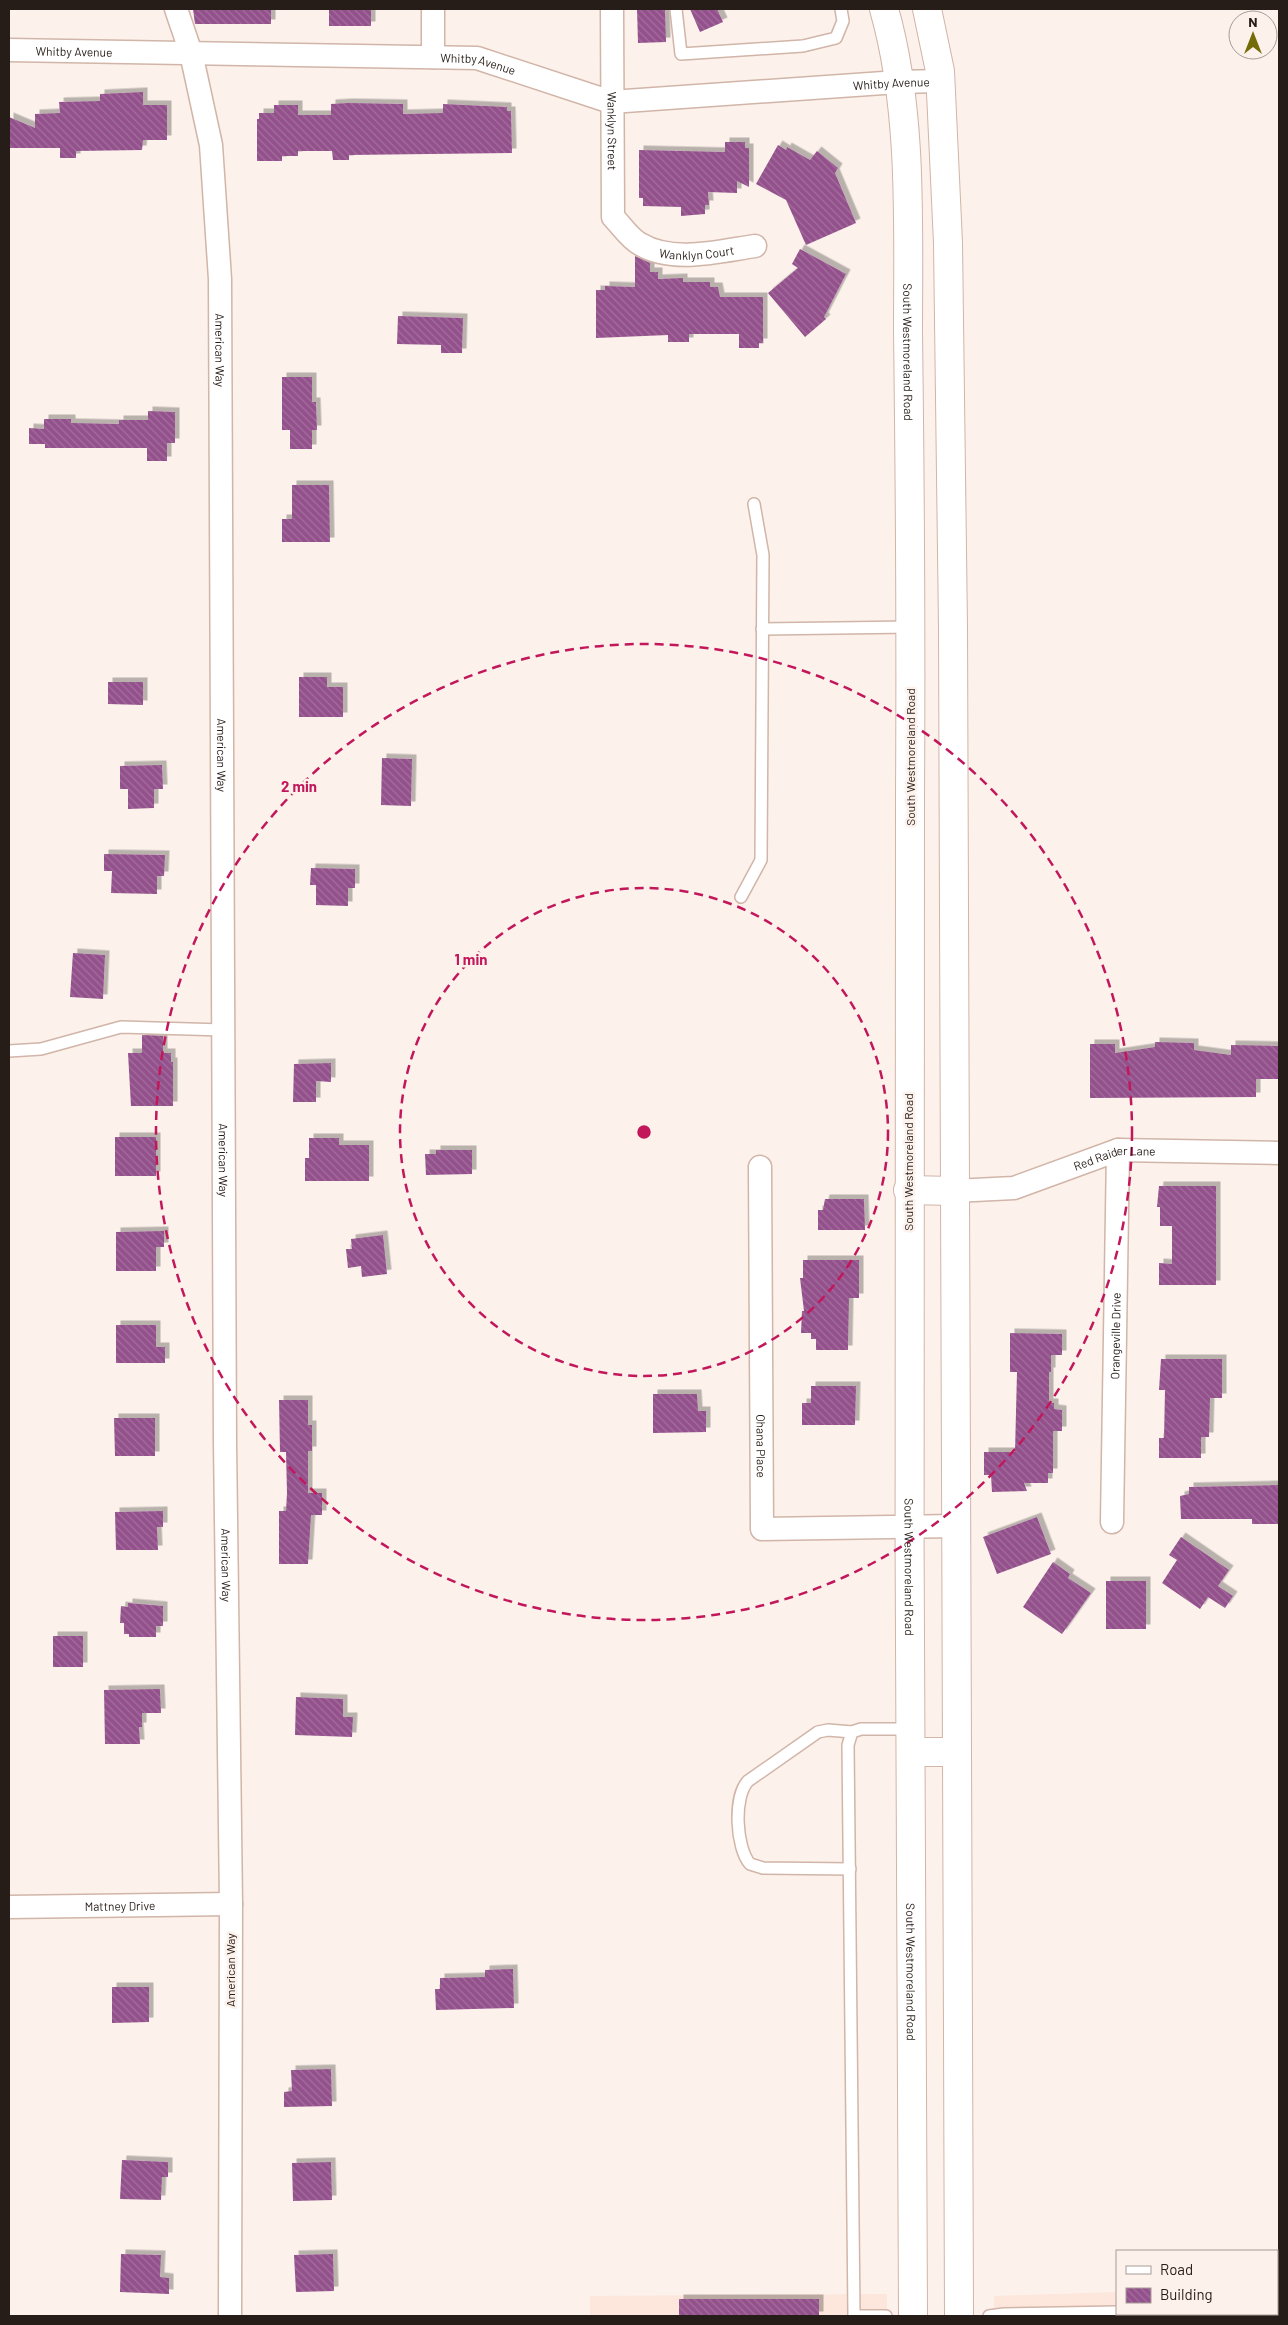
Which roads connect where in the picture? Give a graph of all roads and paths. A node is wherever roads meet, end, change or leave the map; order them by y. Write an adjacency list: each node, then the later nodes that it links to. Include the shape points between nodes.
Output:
1 (176, 9): 9 (street, American Way)
2 (433, 9): 10 (street)
3 (612, 9): 13 (street, Wanklyn Street)
4 (676, 9): 5 (lane, via 681,54 803,46 836,38 843,21)
5 (841, 9)
6 (884, 9): 12 (main road, South Westmoreland Road)
7 (927, 9): 11 (main road)
8 (9, 50): 9 (street, Whitby Avenue)
9 (191, 53): 10 (street, Whitby Avenue); 21 (street, American Way, via 211,145 220,279)
10 (433, 58): 13 (street, Whitby Avenue, via 477,58)
11 (941, 81): 12 (street, Whitby Avenue); 18 (main road, via 948,243)
12 (898, 82): 13 (street, Whitby Avenue); 17 (main road, South Westmoreland Road, via 904,124 908,222)
13 (611, 102): 14 (street, Wanklyn Street, via 613,217)
14 (639, 244): 15 (street, Wanklyn Court, via 659,252 694,254)
15 (756, 246)
16 (754, 504): 19 (lane, via 763,555)
17 (911, 627): 18 (main road); 19 (lane); 26 (main road, South Westmoreland Road)
18 (953, 628): 27 (main road)
19 (762, 629): 20 (lane, via 761,860)
20 (741, 897)
21 (223, 1030): 22 (lane, via 121,1027 41,1049); 35 (street, American Way)
22 (9, 1051)
23 (1118, 1150): 24 (street, Red Raider Lane); 27 (street, Red Raider Lane, via 1014,1188); 28 (street, Orangeville Drive)
24 (1279, 1153)
25 (760, 1167): 30 (street, Ohana Place, via 762,1529)
26 (908, 1190): 27 (main road); 30 (main road, South Westmoreland Road)
27 (954, 1191): 29 (main road)
28 (1112, 1522)
29 (956, 1526): 30 (street, Ohana Place); 33 (main road)
30 (910, 1527): 32 (main road, South Westmoreland Road)
31 (852, 1732): 32 (lane, via 861,1729); 34 (lane, via 848,1744); 34 (lane, via 818,1732 755,1775 743,1786 740,1810 740,1846 750,1864 763,1868)
32 (911, 1740): 33 (main road); 42 (main road, South Westmoreland Road)
33 (957, 1752): 43 (main road)
34 (850, 1870): 40 (lane)
35 (231, 1904): 36 (street, Mattney Drive); 39 (street, American Way)
36 (9, 1907)
37 (1116, 2312): 38 (lane)
38 (1004, 2315): 44 (lane)
39 (230, 2316)
40 (854, 2316): 41 (lane)
41 (886, 2316)
42 (913, 2316)
43 (959, 2316)
44 (989, 2316)

